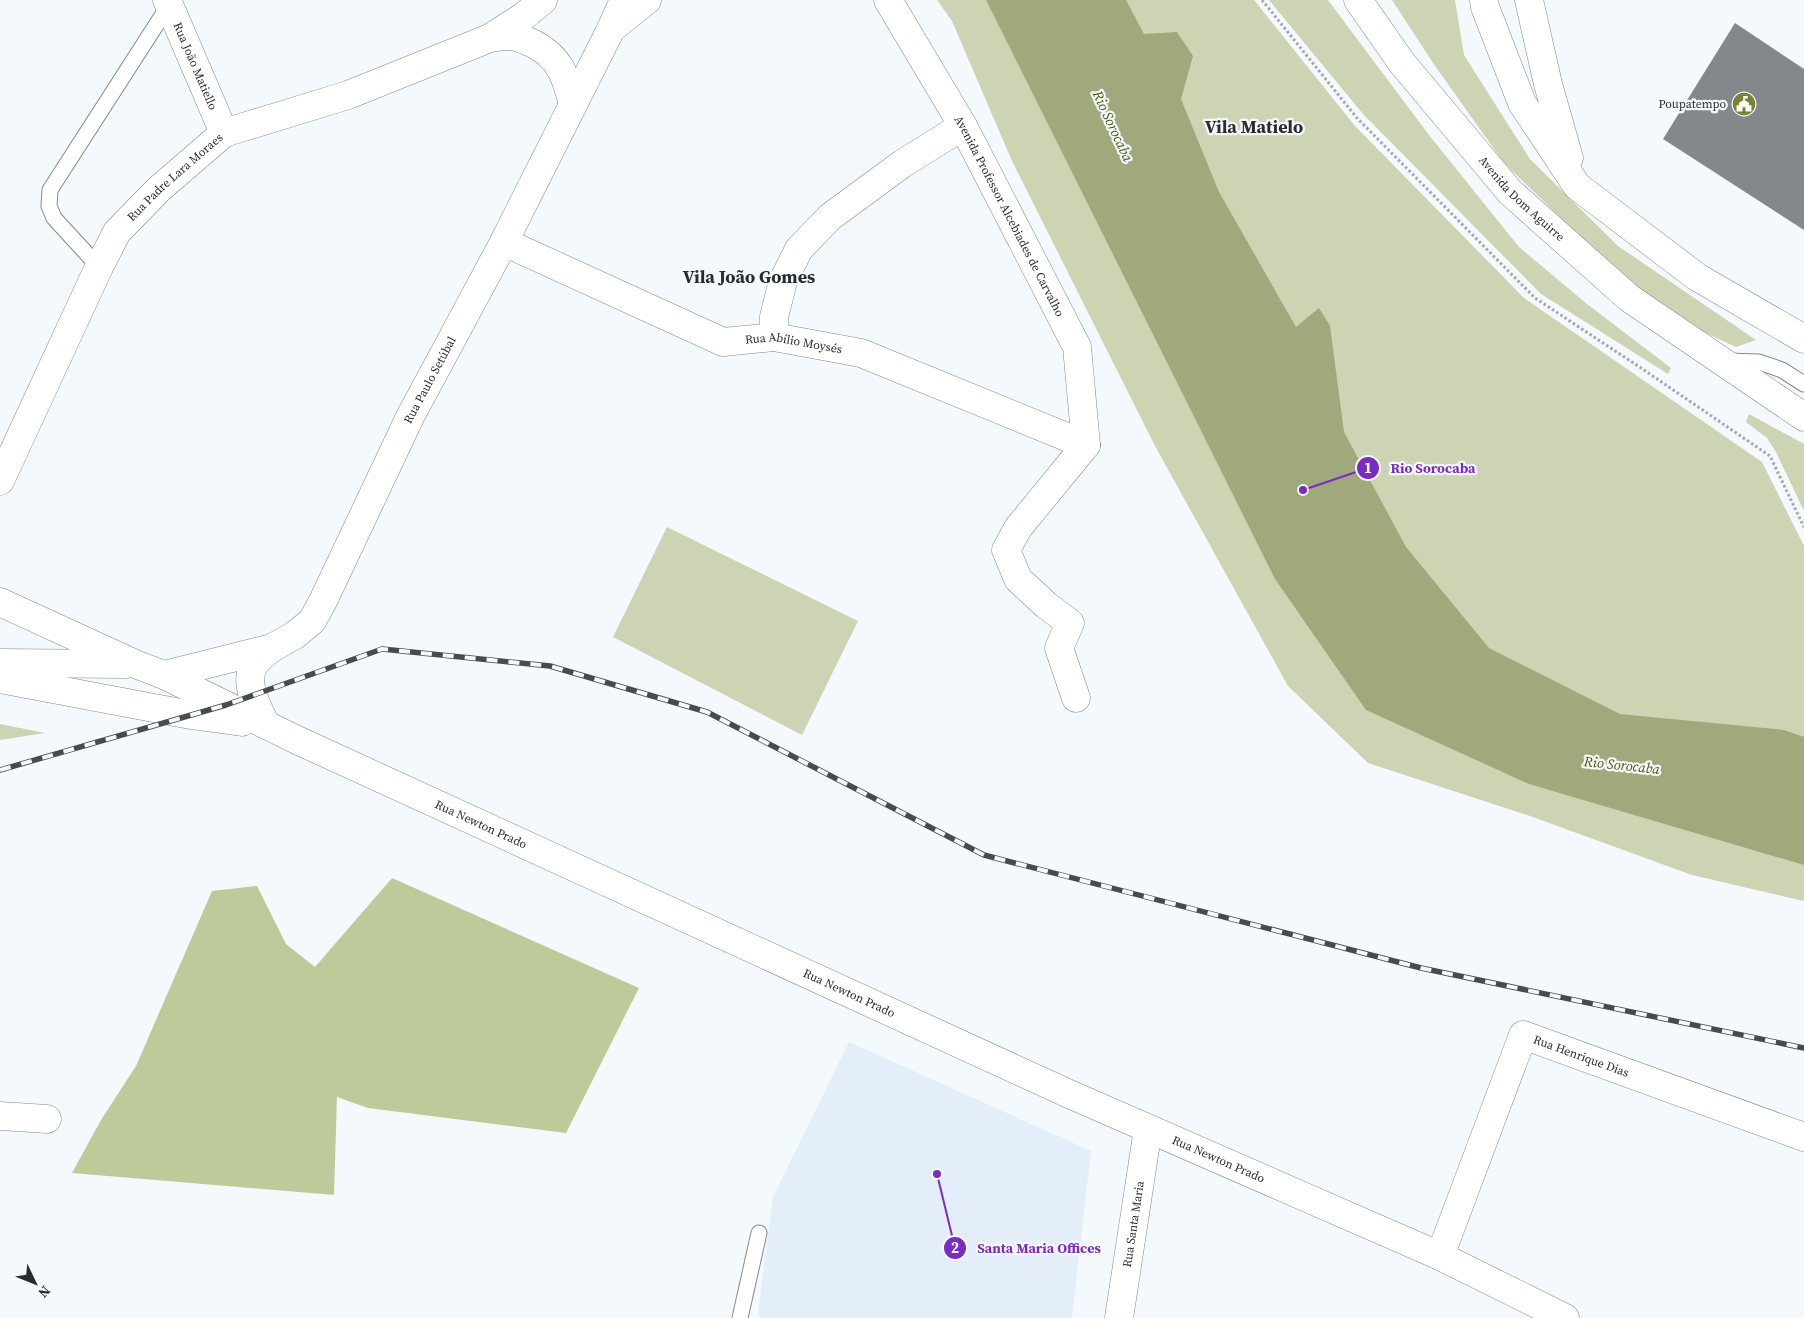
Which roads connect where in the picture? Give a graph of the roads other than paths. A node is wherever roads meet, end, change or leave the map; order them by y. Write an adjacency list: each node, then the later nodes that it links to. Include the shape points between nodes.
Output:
1 (543, 0): 10 (main road, Rua Padre Lara Moraes)
2 (624, 0): 9 (main road, Rua Paulo Setúbal)
3 (647, 0): 9 (main road)
4 (888, 0): 12 (main road, Avenida Professor Alcebiades de Carvalho)
5 (1358, 0): 19 (main road, Avenida Dom Aguirre, via 1402,63 1510,192 1629,298)
6 (1484, 0): 14 (main road, via 1522,103)
7 (1529, 0): 14 (main road, via 1548,84)
8 (168, 3): 13 (main road, Rua João Matiello); 16 (lane, via 50,190 49,206 54,218)
9 (611, 29): 11 (main road, Rua Paulo Setúbal)
10 (490, 38): 11 (main road, via 511,36 543,48 563,72); 13 (main road, Rua Padre Lara Moraes, via 348,94)
11 (573, 106): 15 (main road, Rua Paulo Setúbal)
12 (963, 126): 17 (main road, via 894,170 830,217 799,249 783,280 774,317); 22 (main road, Avenida Professor Alcebiades de Carvalho, via 1078,347)
13 (224, 133): 16 (main road, Rua Padre Lara Moraes, via 159,188 117,232)
14 (1577, 186): 18 (main road, via 1697,277)
15 (504, 242): 17 (main road, Rua Abílio Moysés, via 723,342); 25 (main road, Rua Paulo Setúbal, via 410,417 312,621)
16 (99, 267): 23 (main road, Rua Padre Lara Moraes)
17 (774, 338): 22 (main road, Rua Abílio Moysés, via 861,353)
18 (1804, 339)
19 (1720, 360): 20 (lane, via 1759,362 1782,370); 21 (main road, Avenida Dom Aguirre)
20 (1804, 384)
21 (1804, 416)
22 (1086, 445): 30 (main road, via 1018,528 1006,550 1018,579 1070,623 1059,648)
23 (0, 481)
24 (0, 602): 27 (main road, Rua Newton Prado)
25 (272, 648): 28 (main road, Rua Paulo Setúbal); 31 (main road, via 256,662 249,679 252,696)
26 (0, 663): 27 (main road)
27 (135, 664): 28 (main road, Rua Newton Prado)
28 (164, 675): 31 (main road, Rua Newton Prado)
29 (0, 679): 31 (main road, via 191,715)
30 (1076, 698)
31 (266, 725): 34 (main road, Rua Newton Prado)
32 (0, 1116): 33 (main road)
33 (47, 1119)
34 (1148, 1129): 37 (main road, Rua Newton Prado); 39 (main road, Rua Santa Maria)
35 (1804, 1137): 37 (main road, Rua Henrique Dias, via 1523,1035)
36 (759, 1233): 38 (lane)
37 (1440, 1256): 40 (main road, Rua Newton Prado)
38 (740, 1318)
39 (1119, 1318)
40 (1565, 1318)

